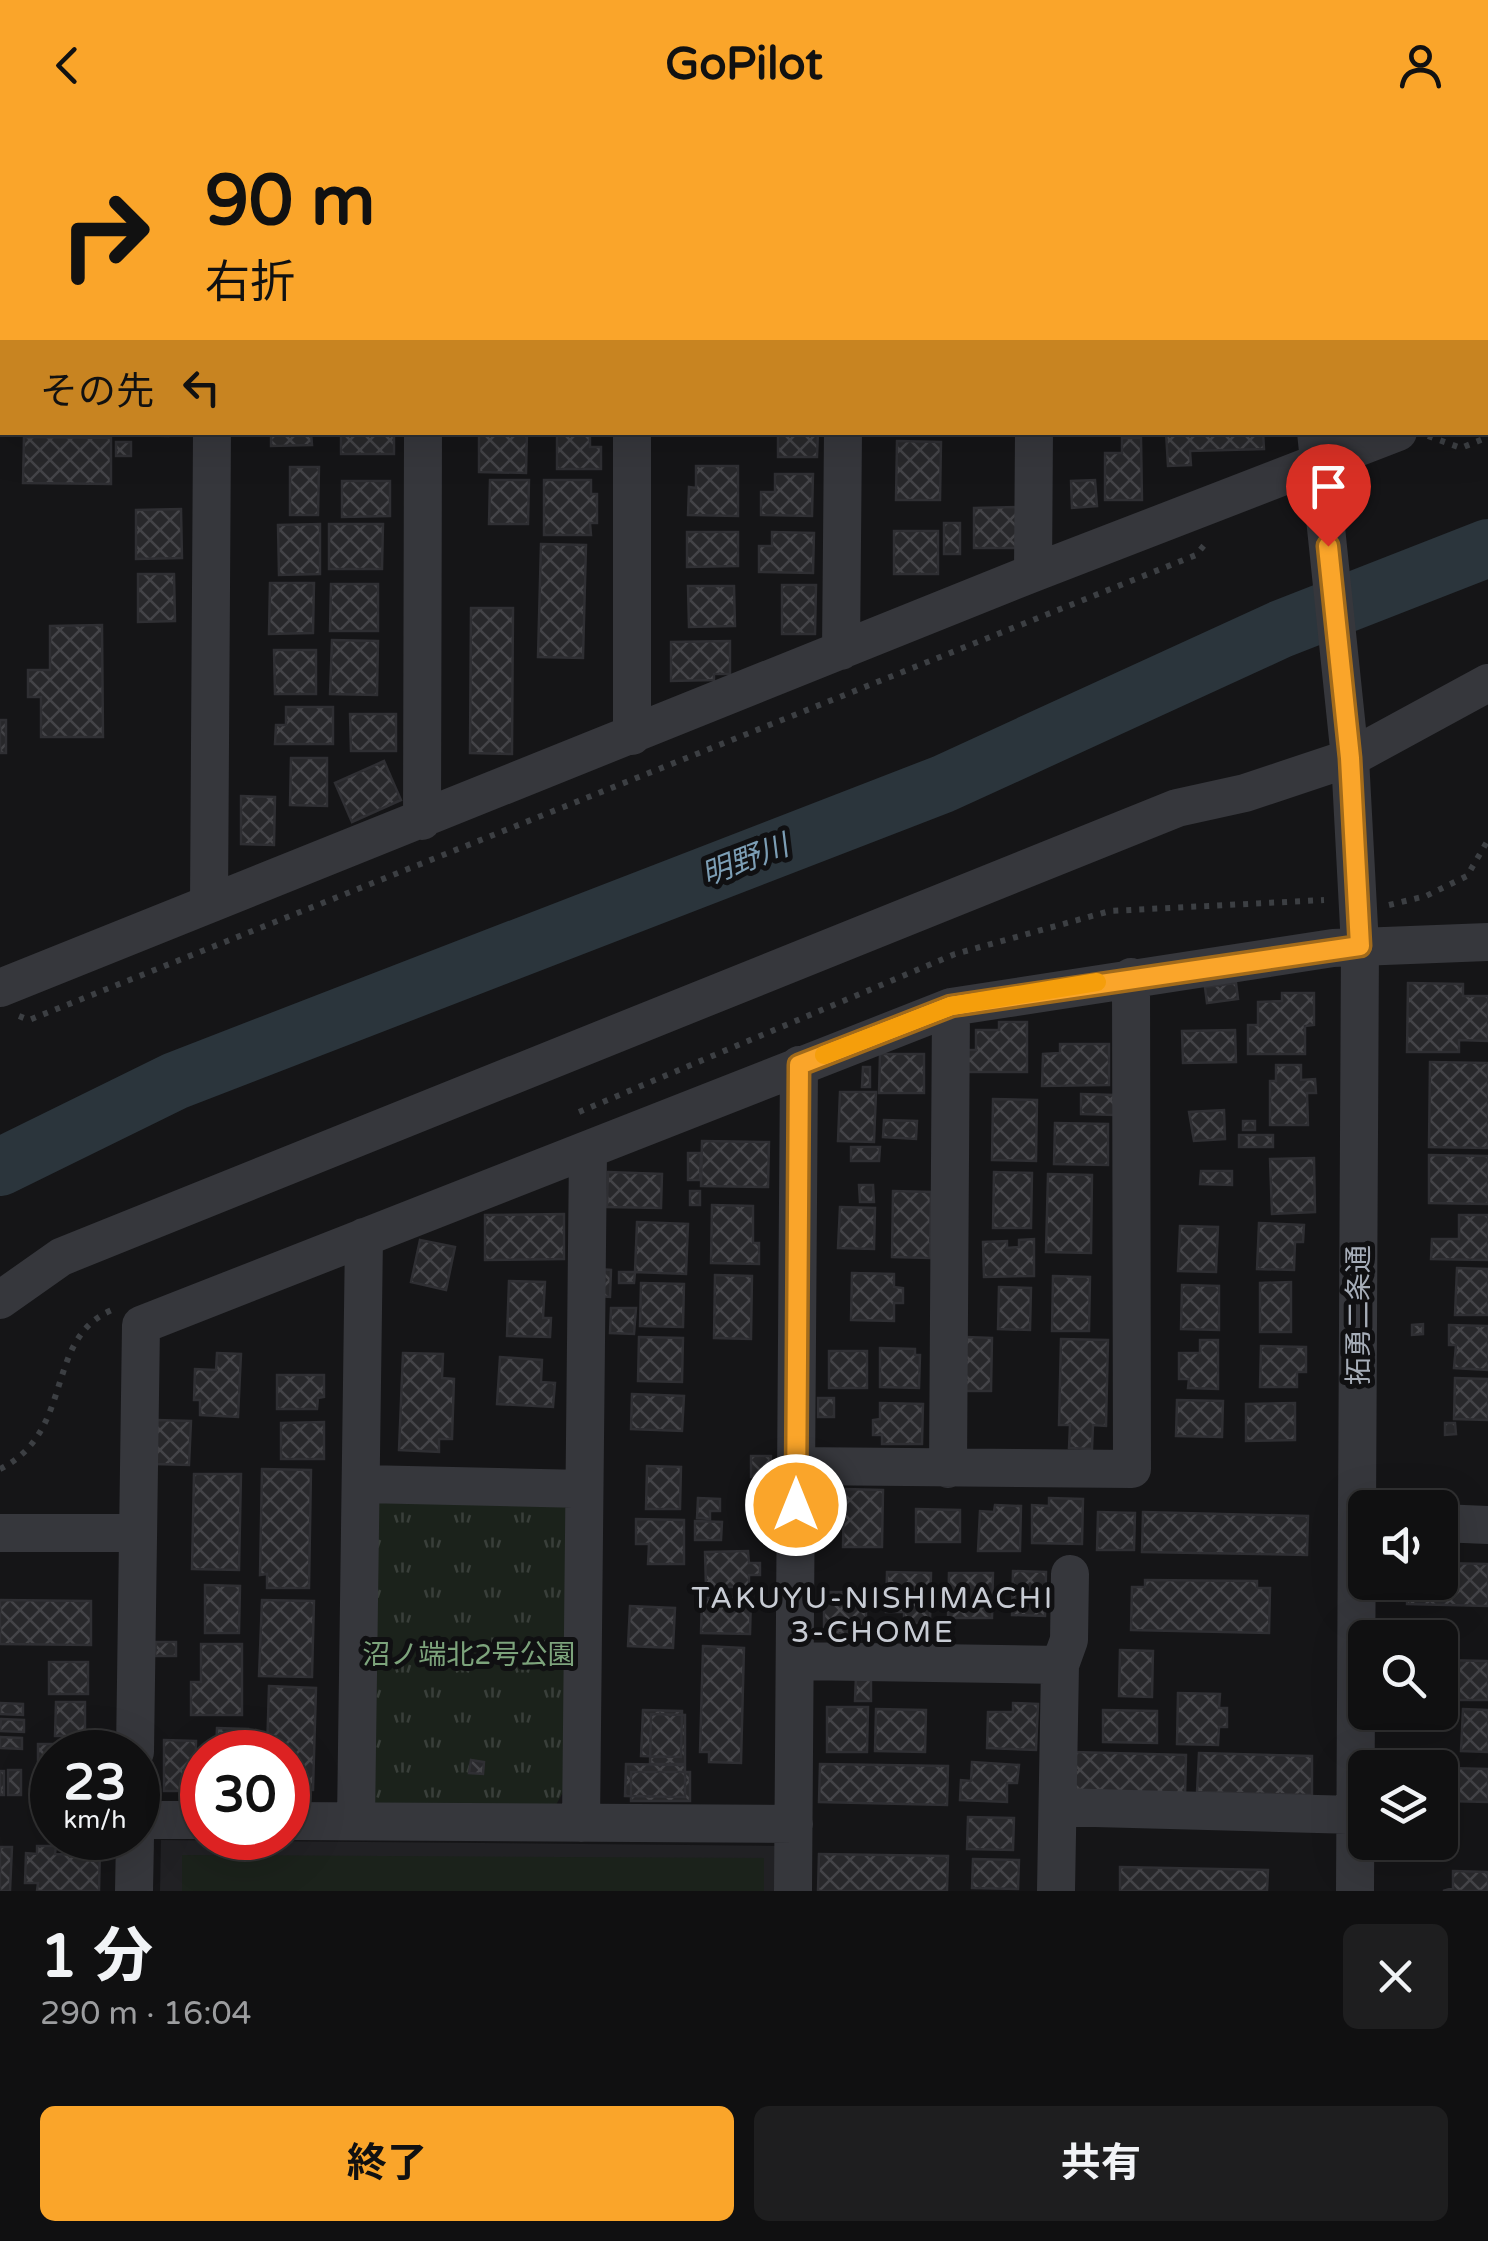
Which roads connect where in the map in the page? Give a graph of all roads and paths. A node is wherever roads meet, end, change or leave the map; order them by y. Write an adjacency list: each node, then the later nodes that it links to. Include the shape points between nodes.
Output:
1 (212, 435): 18 (street)
2 (422, 435): 16 (street)
3 (632, 435): 14 (street)
4 (843, 435): 12 (street)
5 (1034, 435): 11 (street)
6 (1382, 435): 9 (street)
7 (1426, 435): 8 (path, via 1462,448)
8 (1488, 437)
9 (1318, 447): 11 (street); 15 (street, 拓勇二条通)
10 (1219, 528): 22 (path, via 1196,555 29,1020)
11 (1033, 573): 12 (street)
12 (841, 651): 14 (street)
13 (1488, 683): 15 (street)
14 (632, 736): 16 (street)
15 (1349, 748): 19 (street, 拓勇二条通); 28 (street, via 1244,794 1159,815 61,1257)
16 (422, 821): 18 (street)
17 (1488, 840): 19 (path, via 1468,876)
18 (210, 903): 22 (street)
19 (1351, 935): 20 (street); 21 (street); 25 (path, via 1327,900 1110,911 955,954); 35 (street, 拓勇二条通)
20 (1488, 942)
21 (1132, 977): 23 (street); 32 (street, via 1132,1468)
22 (7, 1001)
23 (951, 1006): 24 (street); 32 (street)
24 (799, 1065): 26 (street); 30 (street)
25 (572, 1116)
26 (588, 1151): 27 (street); 34 (street)
27 (364, 1237): 33 (street); 38 (street, via 141,1325)
28 (0, 1300)
29 (115, 1308): 31 (path, via 97,1316 71,1348 41,1437)
30 (796, 1466): 32 (street); 42 (street)
31 (0, 1469)
32 (948, 1469)
33 (363, 1484): 34 (street); 49 (street)
34 (584, 1489): 50 (street)
35 (1360, 1490)
36 (1458, 1523): 37 (street)
37 (1488, 1524)
38 (136, 1533): 39 (street); 44 (street)
39 (0, 1534)
40 (1070, 1574): 43 (street, via 1070,1640)
41 (1360, 1600): 45 (street, 拓勇二条通)
42 (795, 1661): 43 (street); 51 (street)
43 (1060, 1664): 46 (street)
44 (135, 1730)
45 (1357, 1750)
46 (1058, 1807): 47 (street); 56 (street)
47 (1348, 1815)
48 (310, 1821): 49 (street)
49 (356, 1821): 50 (street)
50 (581, 1823): 51 (street)
51 (794, 1824): 55 (street)
52 (135, 1860): 54 (street)
53 (1355, 1860): 57 (street, 拓勇二条通)
54 (134, 1891)
55 (794, 1891)
56 (1056, 1891)
57 (1355, 1891)

